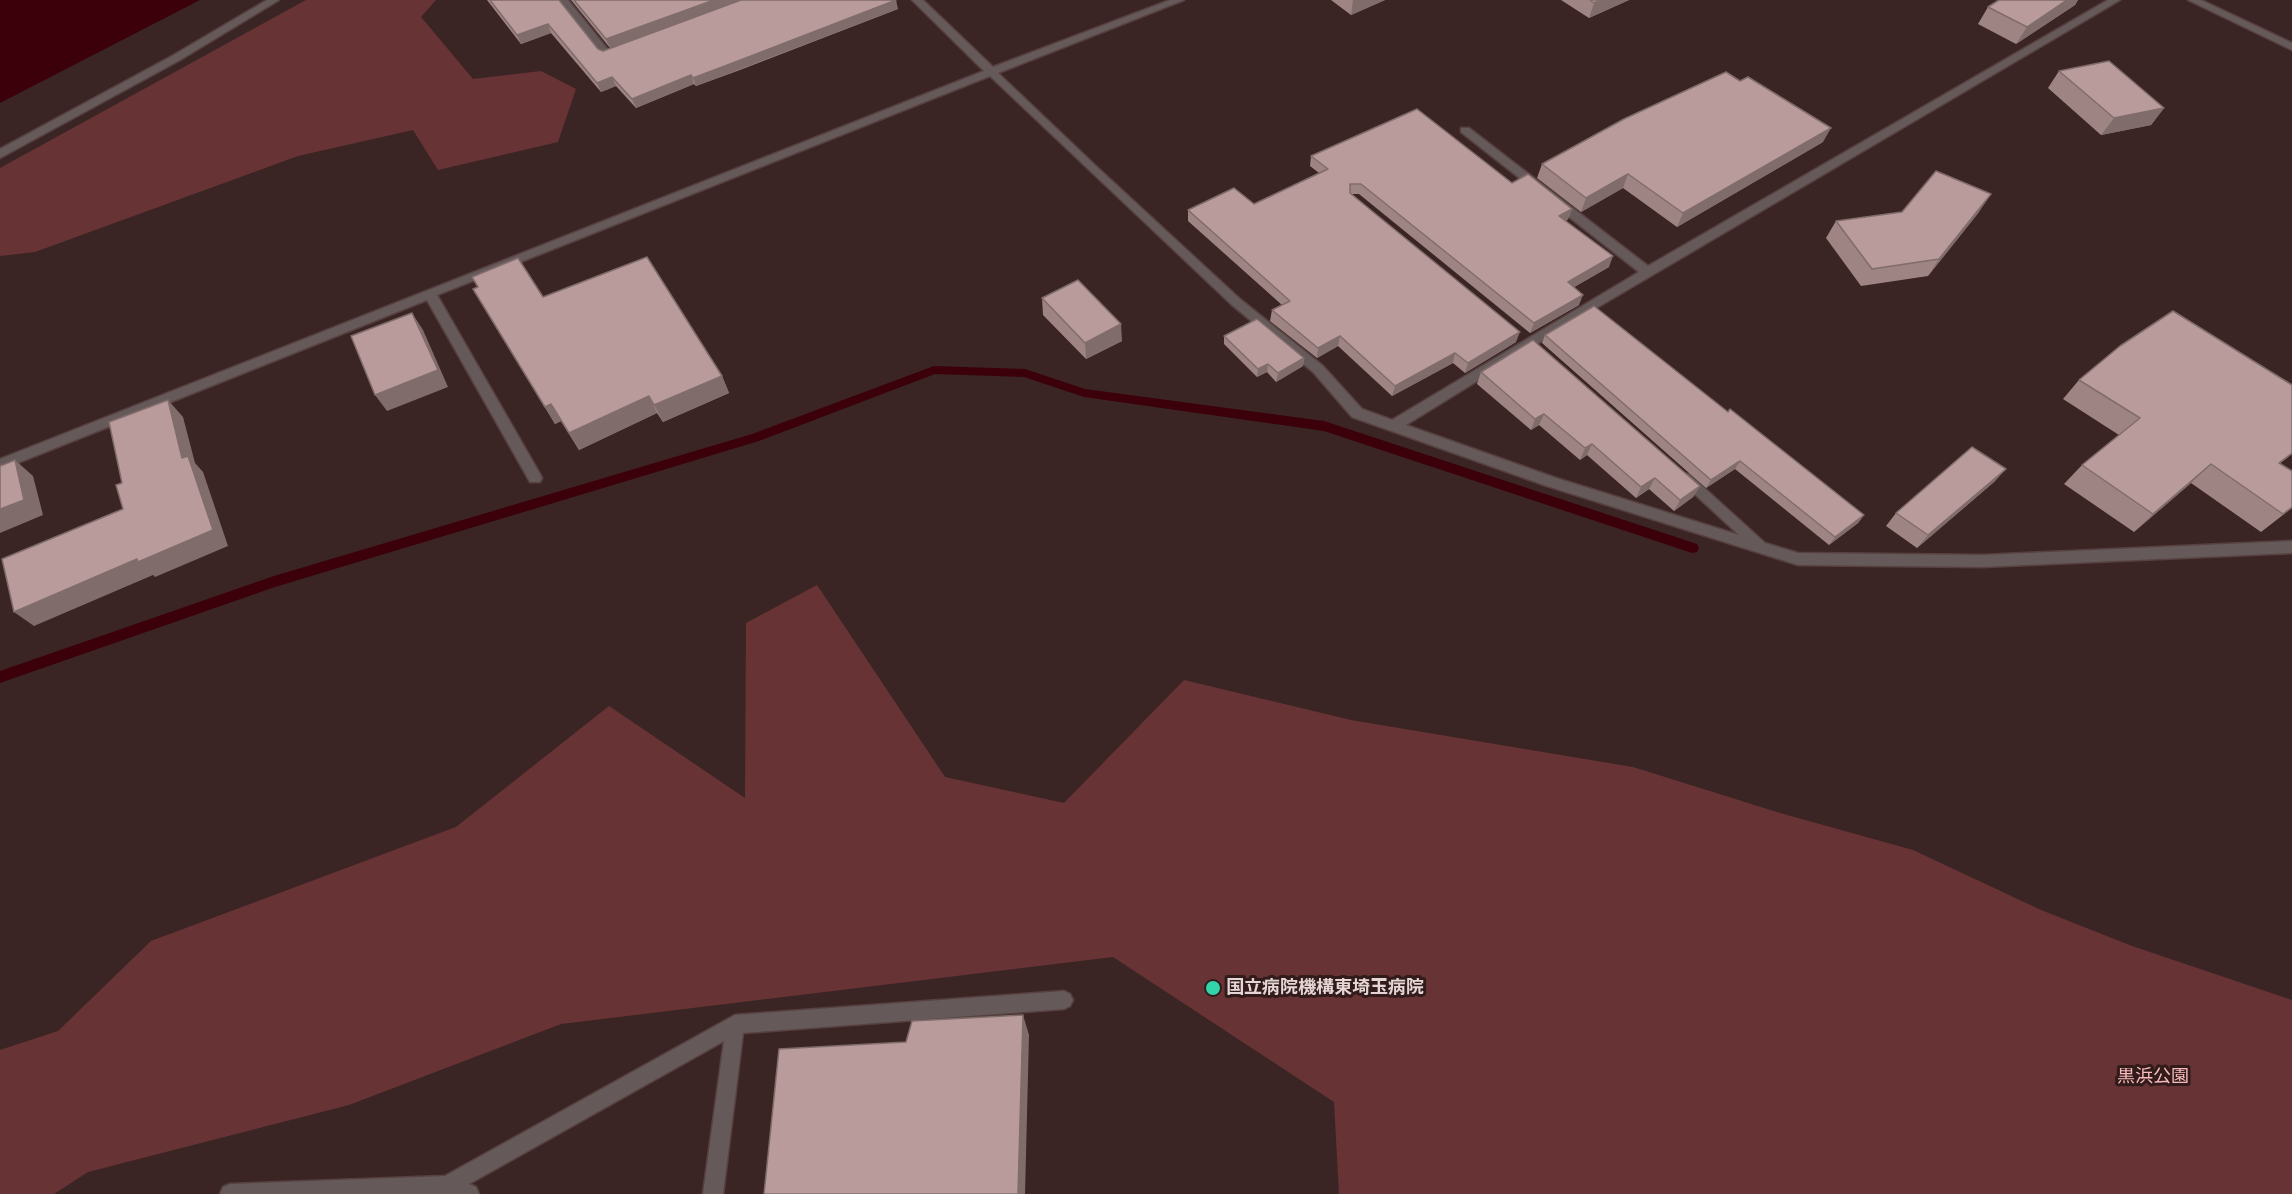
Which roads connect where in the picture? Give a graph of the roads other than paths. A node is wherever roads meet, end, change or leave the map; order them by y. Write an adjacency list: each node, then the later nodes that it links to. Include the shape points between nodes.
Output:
1 (274, 0): 11 (street)
2 (563, 0): 7 (street, via 607,55)
3 (917, 0): 9 (street)
4 (1179, 0): 9 (street)
5 (2115, 0): 12 (street)
6 (2193, 0): 8 (street)
7 (629, 47)
8 (2292, 47)
9 (990, 70): 13 (street); 14 (street, via 1236,302 1318,369 1357,413)
10 (1465, 130): 12 (street)
11 (0, 154)
12 (1647, 272): 14 (street)
13 (430, 294): 15 (street); 17 (street)
14 (1393, 426): 18 (street, via 1552,482)
15 (0, 465)
16 (1676, 471): 18 (street)
17 (535, 478)
18 (1763, 547): 19 (street, via 1798,559 1983,561)
19 (2292, 547)
20 (1064, 1000): 21 (street)
21 (735, 1024): 22 (street); 25 (street)
22 (447, 1186): 23 (street); 24 (street)
23 (230, 1194)
24 (470, 1194)
25 (713, 1194)

